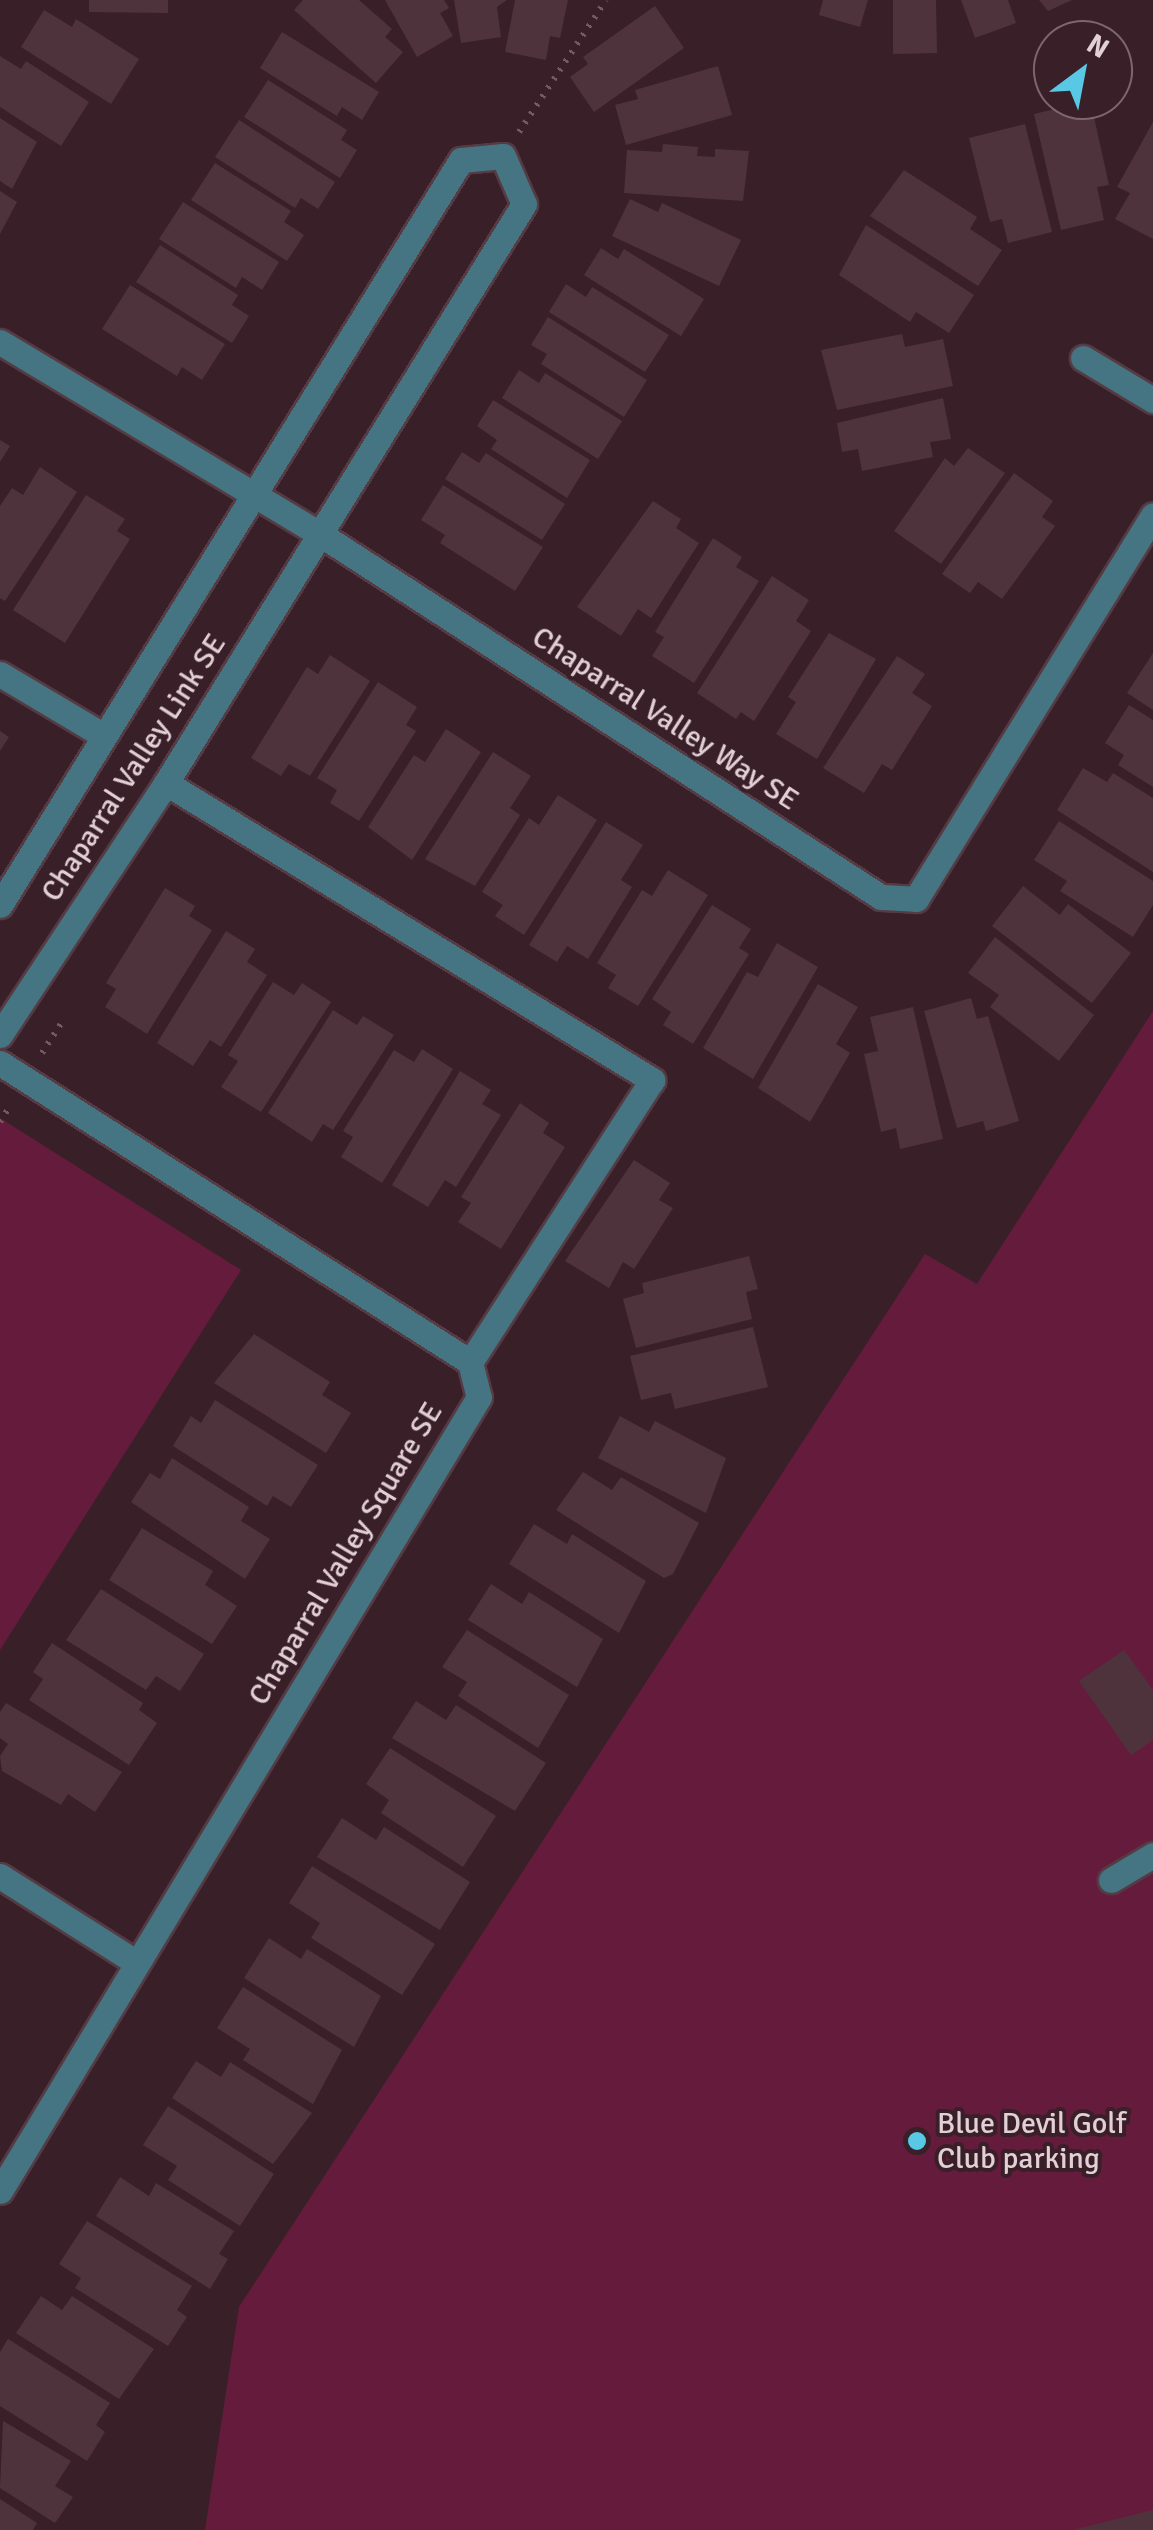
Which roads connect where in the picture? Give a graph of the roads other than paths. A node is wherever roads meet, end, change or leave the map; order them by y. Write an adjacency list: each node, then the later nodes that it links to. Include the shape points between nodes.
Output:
1 (0, 342): 4 (street, Chaparral Valley Way SE)
2 (1082, 358): 3 (street)
3 (1153, 400)
4 (253, 493): 6 (street, Chaparral Valley Way SE); 6 (street, Chaparral Valley Link SE, via 461,160 504,156 524,204); 8 (street, Chaparral Valley Link SE)
5 (1153, 515): 6 (street, Chaparral Valley Way SE, via 916,899 881,898)
6 (320, 534): 9 (street, Chaparral Valley Link SE)
7 (0, 674): 8 (street)
8 (104, 736): 10 (street, Chaparral Valley Link SE)
9 (166, 783): 11 (street, Chaparral Valley Link SE); 13 (street, via 652,1080)
10 (0, 905)
11 (0, 1036)
12 (0, 1063): 13 (street)
13 (470, 1362): 17 (street, Chaparral Valley Square SE, via 479,1398)
14 (1153, 1855): 16 (street)
15 (0, 1876): 17 (street)
16 (1111, 1880)
17 (134, 1961): 18 (street, Chaparral Valley Square SE)
18 (0, 2192)

